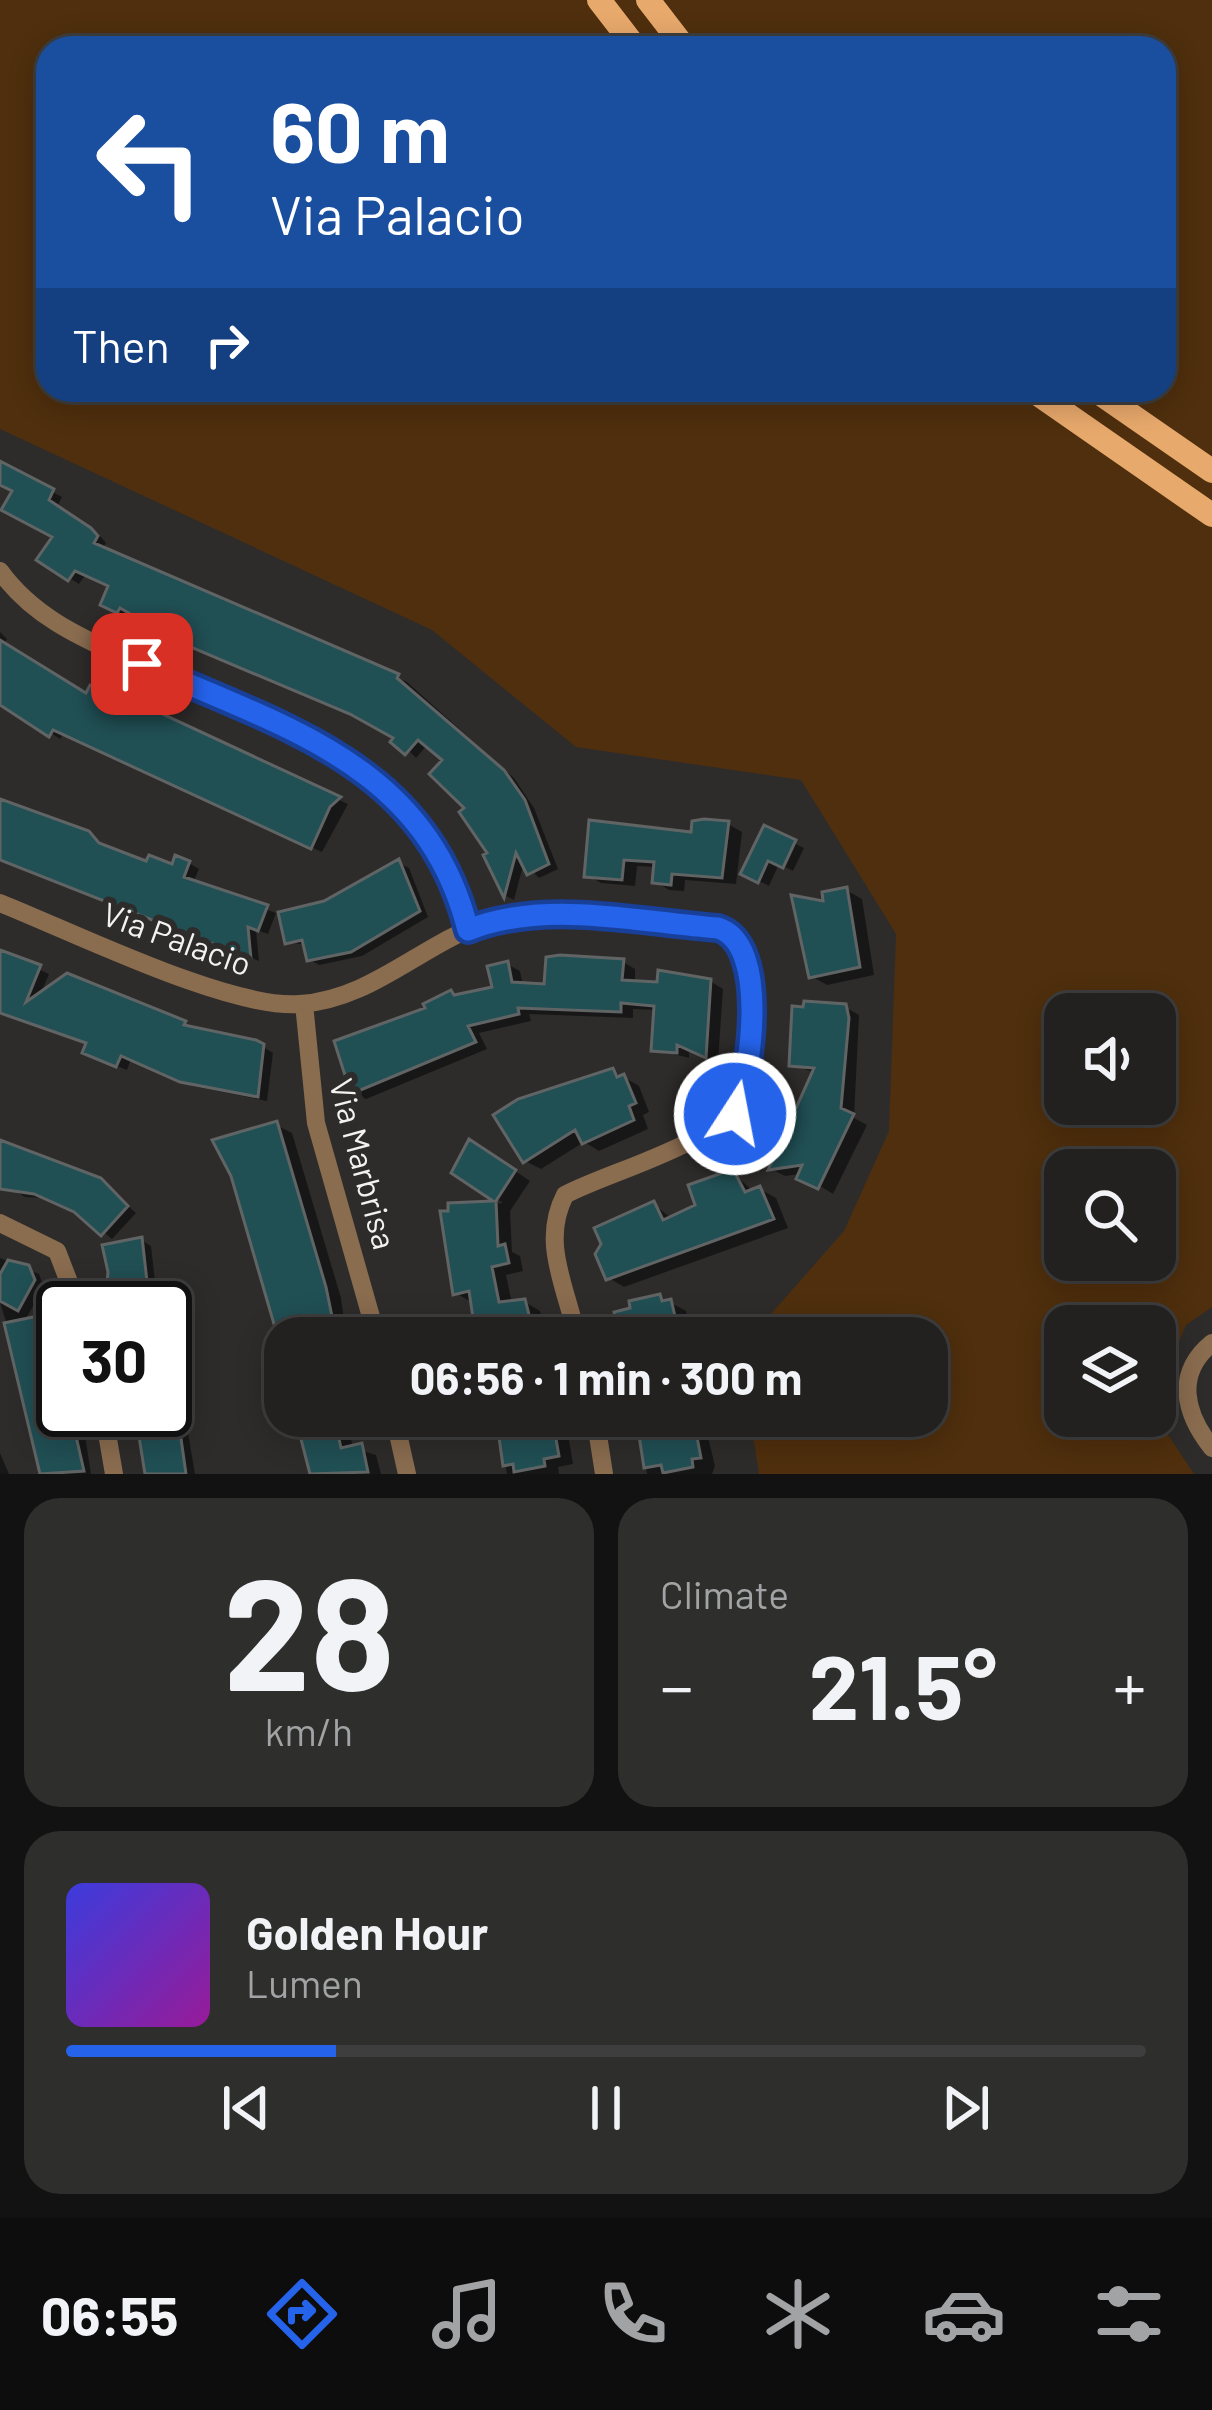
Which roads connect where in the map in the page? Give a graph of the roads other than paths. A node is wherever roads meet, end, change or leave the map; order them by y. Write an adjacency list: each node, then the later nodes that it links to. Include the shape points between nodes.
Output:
1 (599, 0): 3 (main road)
2 (649, 0): 4 (main road)
3 (627, 36)
4 (676, 36)
5 (1049, 402): 8 (main road)
6 (1112, 402): 7 (main road)
7 (1212, 471)
8 (1212, 515)
9 (0, 572): 11 (street, via 64,630 335,750 407,807 442,861)
10 (0, 903): 12 (street, Via Palacio, via 229,994)
11 (468, 930): 12 (street, Via Palacio, via 386,978); 16 (street, Via Palacio, via 494,920 587,915 718,928 744,946 751,976 745,1089 735,1114 712,1132 566,1196 551,1238)
12 (304, 1004): 15 (street, Via Marbrisa, via 316,1123)
13 (0, 1223): 14 (street, via 56,1251)
14 (68, 1281)
15 (371, 1317)
16 (572, 1317)
17 (1212, 1343): 21 (street, via 1198,1354 1186,1398)
18 (108, 1437): 22 (street)
19 (399, 1437): 23 (street)
20 (598, 1437): 24 (street)
21 (1212, 1448)
22 (114, 1474)
23 (407, 1474)
24 (604, 1474)

